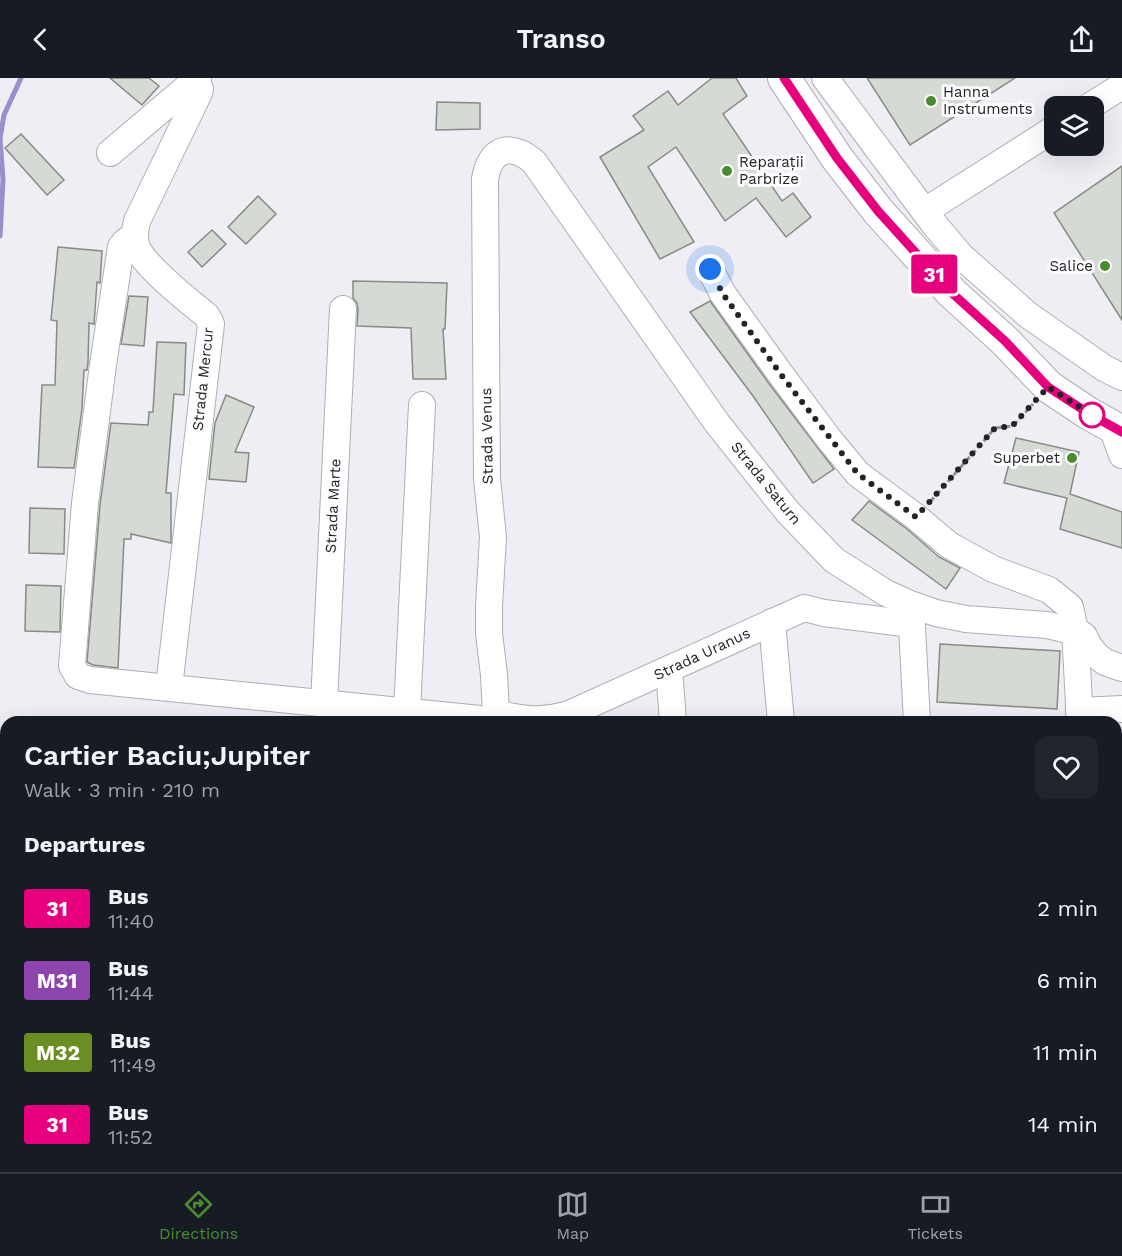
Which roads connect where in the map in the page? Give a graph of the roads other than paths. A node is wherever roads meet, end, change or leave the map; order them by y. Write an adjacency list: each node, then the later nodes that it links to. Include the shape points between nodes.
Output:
1 (784, 78): 18 (main road, via 878,211 952,293 1048,387)
2 (825, 78): 12 (street)
3 (197, 79): 10 (street); 13 (street, via 199,93 137,221)
4 (1122, 86): 5 (street)
5 (1104, 97)
6 (1122, 104): 7 (street)
7 (1104, 116)
8 (1044, 136): 12 (street)
9 (513, 150): 19 (street, Strada Saturn, via 525,154 545,176 717,423 787,511 834,560); 29 (street, Strada Venus, via 496,156 485,179 487,479 493,537 489,633 494,675)
10 (110, 153)
11 (1044, 153): 12 (street)
12 (929, 217): 16 (street, via 961,256 1028,315 1104,368)
13 (135, 237): 24 (street, Strada Mercur, via 147,263 207,316 211,324); 24 (street, Strada Uranus, via 120,247 114,284 86,502 72,666 78,676 90,680)
14 (710, 269): 21 (street, via 723,294 782,376 858,474 949,545 1048,590 1070,607)
15 (343, 309): 25 (street, Strada Marte)
16 (1122, 376)
17 (422, 405): 27 (street)
18 (1119, 438)
19 (911, 614): 20 (street, Strada Uranus, via 824,613 804,609); 21 (street, Strada Saturn, via 936,613); 33 (street)
20 (772, 622): 23 (street, Strada Uranus); 32 (street)
21 (1075, 630): 22 (street, via 1097,656); 34 (street)
22 (1122, 668)
23 (669, 669): 30 (street, Strada Uranus); 31 (street)
24 (169, 687): 25 (street, Strada Uranus)
25 (324, 703): 27 (street, Strada Uranus)
26 (1122, 709): 34 (street)
27 (407, 711): 28 (street, Strada Uranus)
28 (462, 716)
29 (484, 716)
30 (563, 716)
31 (673, 716)
32 (780, 716)
33 (917, 716)
34 (1079, 716)

